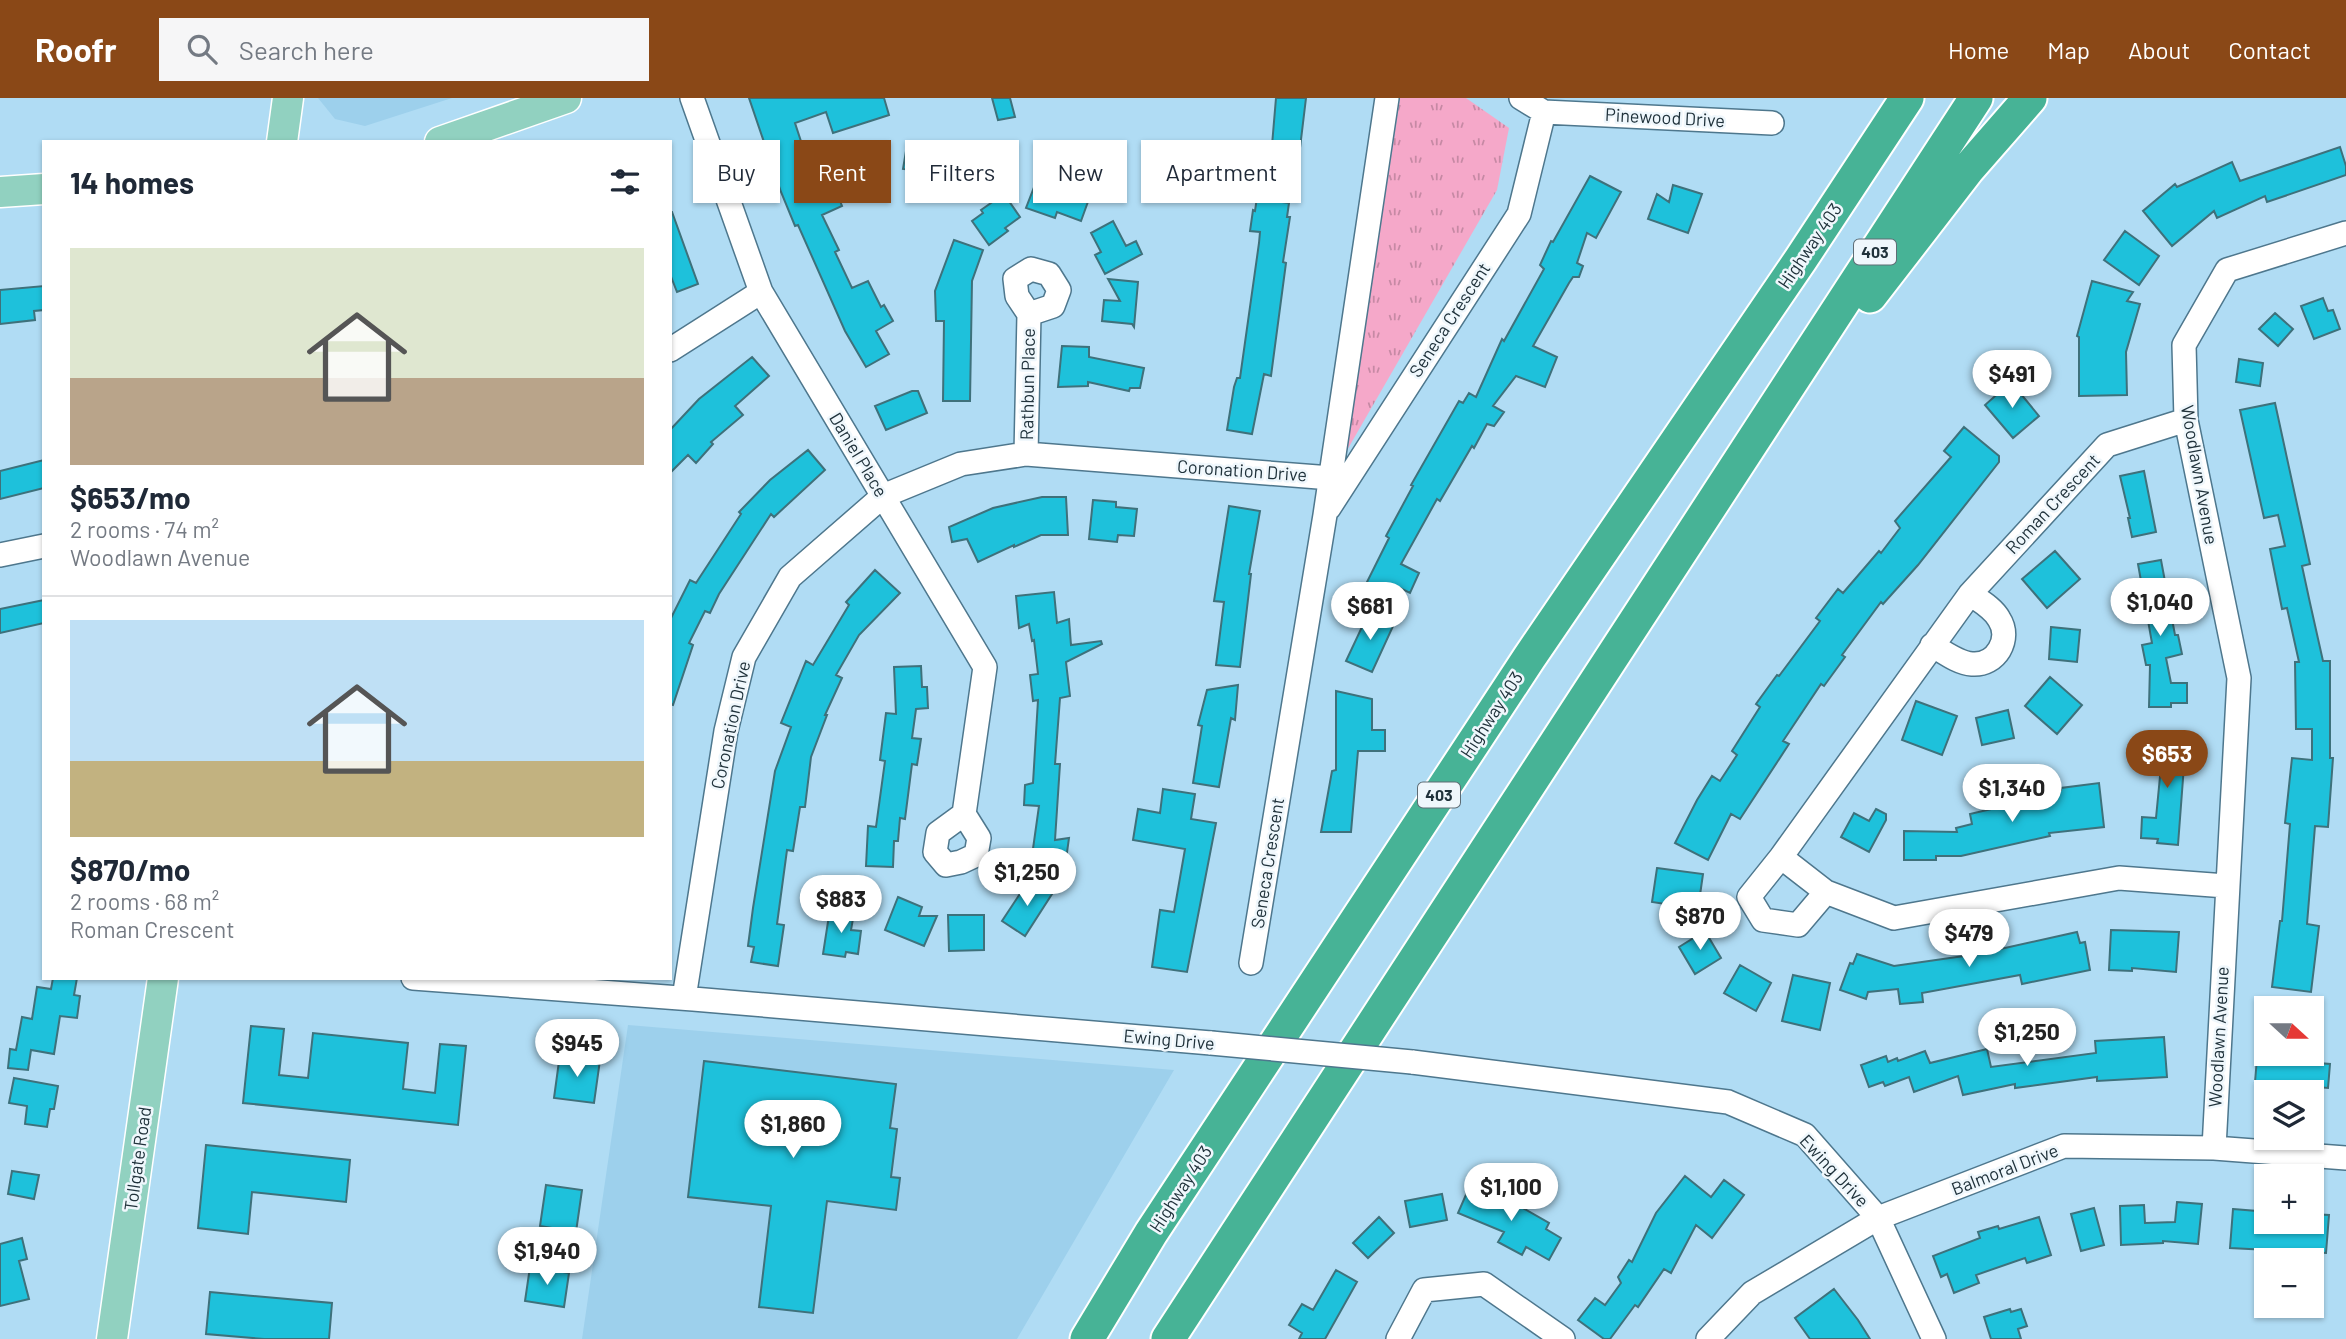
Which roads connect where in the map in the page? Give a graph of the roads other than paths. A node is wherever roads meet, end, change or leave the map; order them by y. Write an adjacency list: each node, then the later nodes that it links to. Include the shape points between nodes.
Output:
1 (288, 98): 11 (main road)
2 (566, 98): 12 (main road)
3 (692, 98): 16 (street, Daniel Place)
4 (1387, 98): 22 (street, Seneca Crescent)
5 (1521, 98): 9 (street, Pinewood Drive)
6 (1907, 98): 41 (highway, Highway 403 / 403, via 1529,658)
7 (1976, 98): 19 (highway, 403)
8 (2030, 98): 19 (highway, via 1968,169 1819,362)
9 (1544, 112): 10 (street, Pinewood Drive); 24 (street, Seneca Crescent, via 1519,214)
10 (1772, 123)
11 (282, 140)
12 (446, 140)
13 (42, 190): 14 (main road)
14 (0, 192)
15 (2346, 233): 20 (street, Woodlawn Avenue, via 2227,270 2184,345)
16 (761, 292): 18 (street); 23 (street, Daniel Place)
17 (1029, 314): 21 (street, Rathbun Place)
18 (672, 349)
19 (1774, 406): 42 (highway, 403)
20 (2186, 420): 27 (street, Roman Crescent, via 2107,445); 31 (street, Woodlawn Avenue, via 2239,678)
21 (1026, 454): 22 (street, Coronation Drive); 23 (street, Coronation Drive, via 961,464)
22 (1331, 478): 24 (street, Seneca Crescent)
23 (883, 496): 29 (street, Daniel Place, via 985,667); 36 (street, Coronation Drive, via 789,577 744,657 726,731)
24 (1325, 515): 33 (street, Seneca Crescent)
25 (42, 546): 26 (street)
26 (0, 555)
27 (1970, 593): 28 (street, Roman Crescent); 28 (street, via 2002,622 1999,652 1981,664 1971,664)
28 (1932, 645): 30 (street, Roman Crescent)
29 (964, 814)
30 (1781, 857): 32 (street); 32 (street, Roman Crescent, via 1749,897 1763,920 1798,925)
31 (2226, 886): 32 (street, via 2119,878 1894,918); 37 (street, Woodlawn Avenue)
32 (1826, 892)
33 (1251, 962)
34 (163, 980): 40 (main road, Tollgate Road)
35 (455, 980): 36 (street, Ewing Drive)
36 (684, 998): 39 (street, Ewing Drive, bridge, via 1412,1062 1728,1102 1805,1135)
37 (2214, 1148): 38 (street, Balmoral Drive); 39 (street, Balmoral Drive, via 2064,1146)
38 (2346, 1158)
39 (1878, 1218): 45 (street, Balmoral Drive, via 1752,1293); 46 (street, Ewing Drive)
40 (112, 1339)
41 (1087, 1339)
42 (1168, 1339)
43 (1398, 1339): 44 (street, via 1424,1290 1484,1284)
44 (1563, 1339)
45 (1708, 1339)
46 (1934, 1339)

